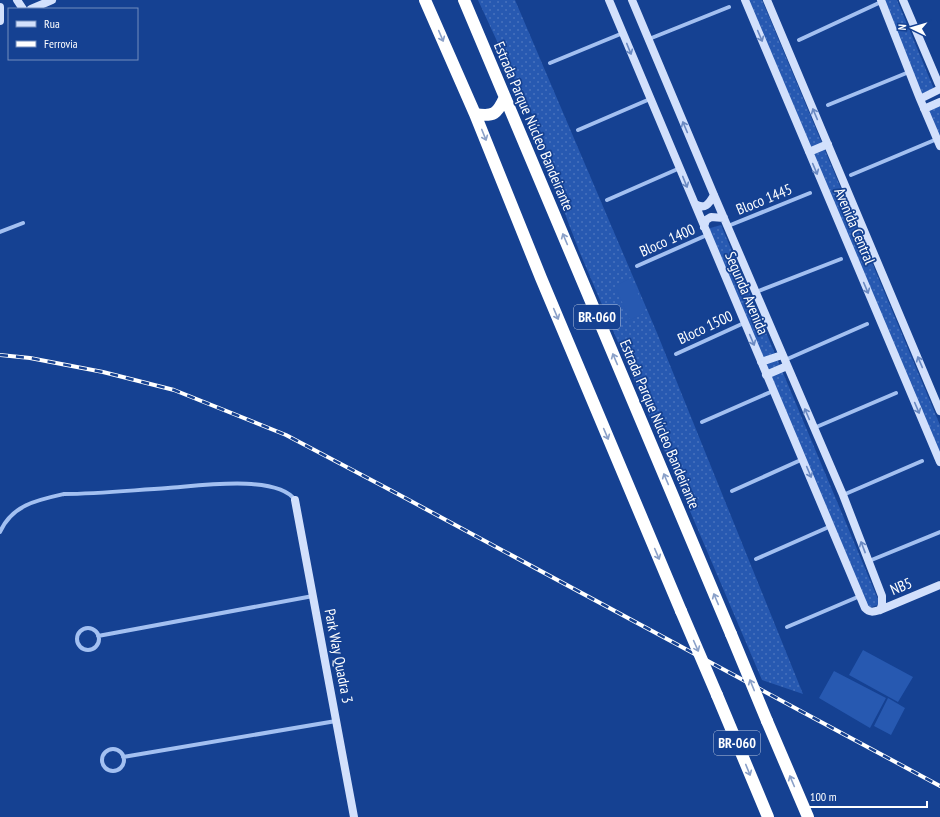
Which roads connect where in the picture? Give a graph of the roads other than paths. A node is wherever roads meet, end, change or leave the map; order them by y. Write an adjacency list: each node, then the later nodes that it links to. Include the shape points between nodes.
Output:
1 (52, 0): 12 (street)
2 (425, 0): 26 (highway, BR-060, one-way to 26)
3 (464, 0): 20 (highway, Estrada Parque Núcleo Bandeirante / BR-060)
4 (609, 0): 14 (street, Segunda Avenida)
5 (632, 0): 15 (street, Segunda Avenida)
6 (745, 0): 30 (street, Avenida Central, one-way to 30)
7 (767, 0): 29 (street, Avenida Central, one-way to 7)
8 (903, 0): 19 (street)
9 (882, 1): 16 (street); 18 (street)
10 (0, 7): 13 (street)
11 (729, 7): 15 (street)
12 (33, 8)
13 (0, 22)
14 (623, 33): 17 (street); 21 (street, Segunda Avenida, one-way to 21)
15 (648, 39): 34 (street, Segunda Avenida, one-way to 15)
16 (799, 40)
17 (550, 63)
18 (909, 72): 22 (street); 24 (street)
19 (940, 88): 22 (street)
20 (505, 97): 26 (highway, via 494,114); 79 (highway, Estrada Parque Núcleo Bandeirante / BR-060, one-way to 20, bridge)
21 (650, 99): 27 (street); 31 (street, Segunda Avenida)
22 (920, 99): 25 (street)
23 (940, 102): 25 (street)
24 (828, 105)
25 (924, 108): 28 (street)
26 (475, 114): 78 (highway, BR-060, one-way to 78, bridge, via 541,278)
27 (578, 130)
28 (938, 143): 32 (street)
29 (828, 144): 30 (street); 53 (street, Avenida Central, one-way to 29)
30 (808, 152): 58 (street, Avenida Central, one-way to 58)
31 (680, 168): 35 (street); 36 (street, Segunda Avenida, one-way to 36)
32 (851, 175)
33 (810, 193): 39 (street, Bloco 1445)
34 (714, 195): 36 (street, via 705,206 699,207); 37 (street, Segunda Avenida)
35 (607, 200)
36 (695, 204): 40 (street, Segunda Avenida)
37 (724, 218): 39 (street, Segunda Avenida); 40 (street, via 711,217 706,220)
38 (23, 223): 41 (street)
39 (728, 226): 44 (street, Segunda Avenida)
40 (706, 231): 43 (street, Bloco 1400); 45 (street, Segunda Avenida)
41 (0, 232)
42 (841, 259): 44 (street)
43 (637, 266)
44 (756, 292): 48 (street, Segunda Avenida)
45 (744, 322): 47 (street, Bloco 1500); 49 (street, Segunda Avenida, one-way to 49)
46 (867, 324): 48 (street)
47 (676, 354)
48 (785, 360): 49 (street); 50 (street); 55 (street, Segunda Avenida, one-way to 48)
49 (761, 362): 50 (street, Segunda Avenida)
50 (766, 375): 51 (street, Segunda Avenida)
51 (773, 391): 54 (street); 56 (street, Segunda Avenida)
52 (896, 393): 55 (street)
53 (940, 411)
54 (702, 422)
55 (813, 428): 60 (street, Segunda Avenida)
56 (803, 459): 59 (street); 62 (street, Segunda Avenida, one-way to 62)
57 (922, 461): 60 (street)
58 (940, 462)
59 (732, 491)
60 (843, 495): 66 (street, Segunda Avenida, one-way to 60)
61 (295, 500): 63 (street, via 290,494 278,489 243,483 64,494 44,498 18,509 8,518); 68 (street, Park Way Quadra 3)
62 (831, 526): 65 (street); 69 (street, Segunda Avenida)
63 (0, 532)
64 (940, 532): 66 (street)
65 (756, 559)
66 (868, 561): 70 (street, Segunda Avenida)
67 (939, 588): 71 (street, NB5)
68 (314, 596): 74 (street); 75 (street, Park Way Quadra 3)
69 (860, 596): 72 (street, Segunda Avenida, via 868,611); 73 (street)
70 (882, 596): 71 (street, Segunda Avenida); 72 (street, Segunda Avenida, via 882,605)
71 (893, 605): 72 (street, NB5)
72 (876, 611)
73 (787, 627)
74 (98, 636): 74 (street, via 94,630 87,628 80,631 78,641 81,647 90,649 96,646)
75 (337, 721): 76 (street); 77 (street, Park Way Quadra 3)
76 (123, 757): 76 (street, via 119,751 112,749 105,752 102,762 112,771 121,767)
77 (354, 817)
78 (768, 817)
79 (808, 817)

